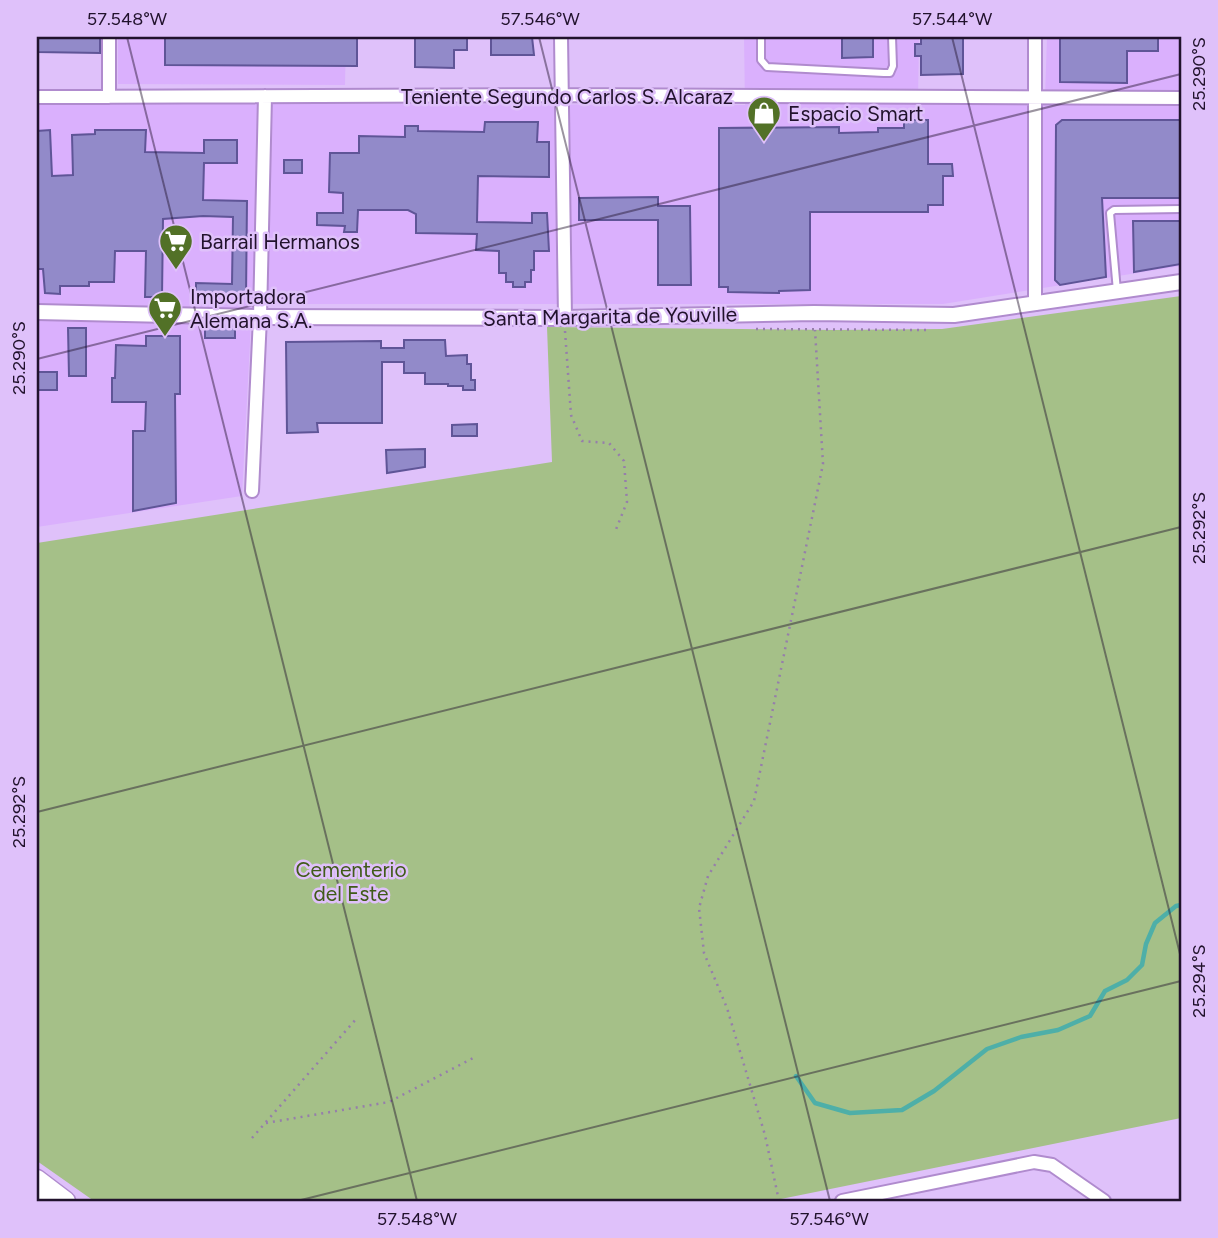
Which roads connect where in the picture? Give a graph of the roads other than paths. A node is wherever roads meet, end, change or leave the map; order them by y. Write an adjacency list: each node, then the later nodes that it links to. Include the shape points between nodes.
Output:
1 (109, 37): 9 (street)
2 (561, 37): 6 (street)
3 (761, 37): 4 (lane, via 761,60 767,66 884,73 890,73 893,66)
4 (892, 37)
5 (1035, 37): 10 (street)
6 (561, 95): 7 (street, Teniente Segundo Carlos S. Alcaraz); 10 (street, Teniente Segundo Carlos S. Alcaraz); 18 (street)
7 (265, 96): 9 (street, Teniente Segundo Carlos S. Alcaraz); 17 (street)
8 (37, 97): 9 (street, Teniente Segundo Carlos S. Alcaraz)
9 (109, 97)
10 (1035, 97): 11 (street, Teniente Segundo Carlos S. Alcaraz); 15 (street)
11 (1181, 98)
12 (1181, 209): 14 (lane, via 1110,213)
13 (1181, 282): 14 (street, Santa Margarita de Youville)
14 (1117, 291): 15 (street, Santa Margarita de Youville)
15 (1035, 304): 18 (street, Santa Margarita de Youville, via 954,315 814,313)
16 (37, 312): 17 (street, Santa Margarita de Youville)
17 (260, 317): 18 (street, Santa Margarita de Youville); 19 (street)
18 (565, 324)
19 (252, 491)
20 (37, 1179): 23 (main road)
21 (37, 1195): 22 (main road)
22 (46, 1201)
23 (66, 1201)
24 (842, 1201): 25 (street, via 1034,1162 1052,1165)
25 (1104, 1201)

